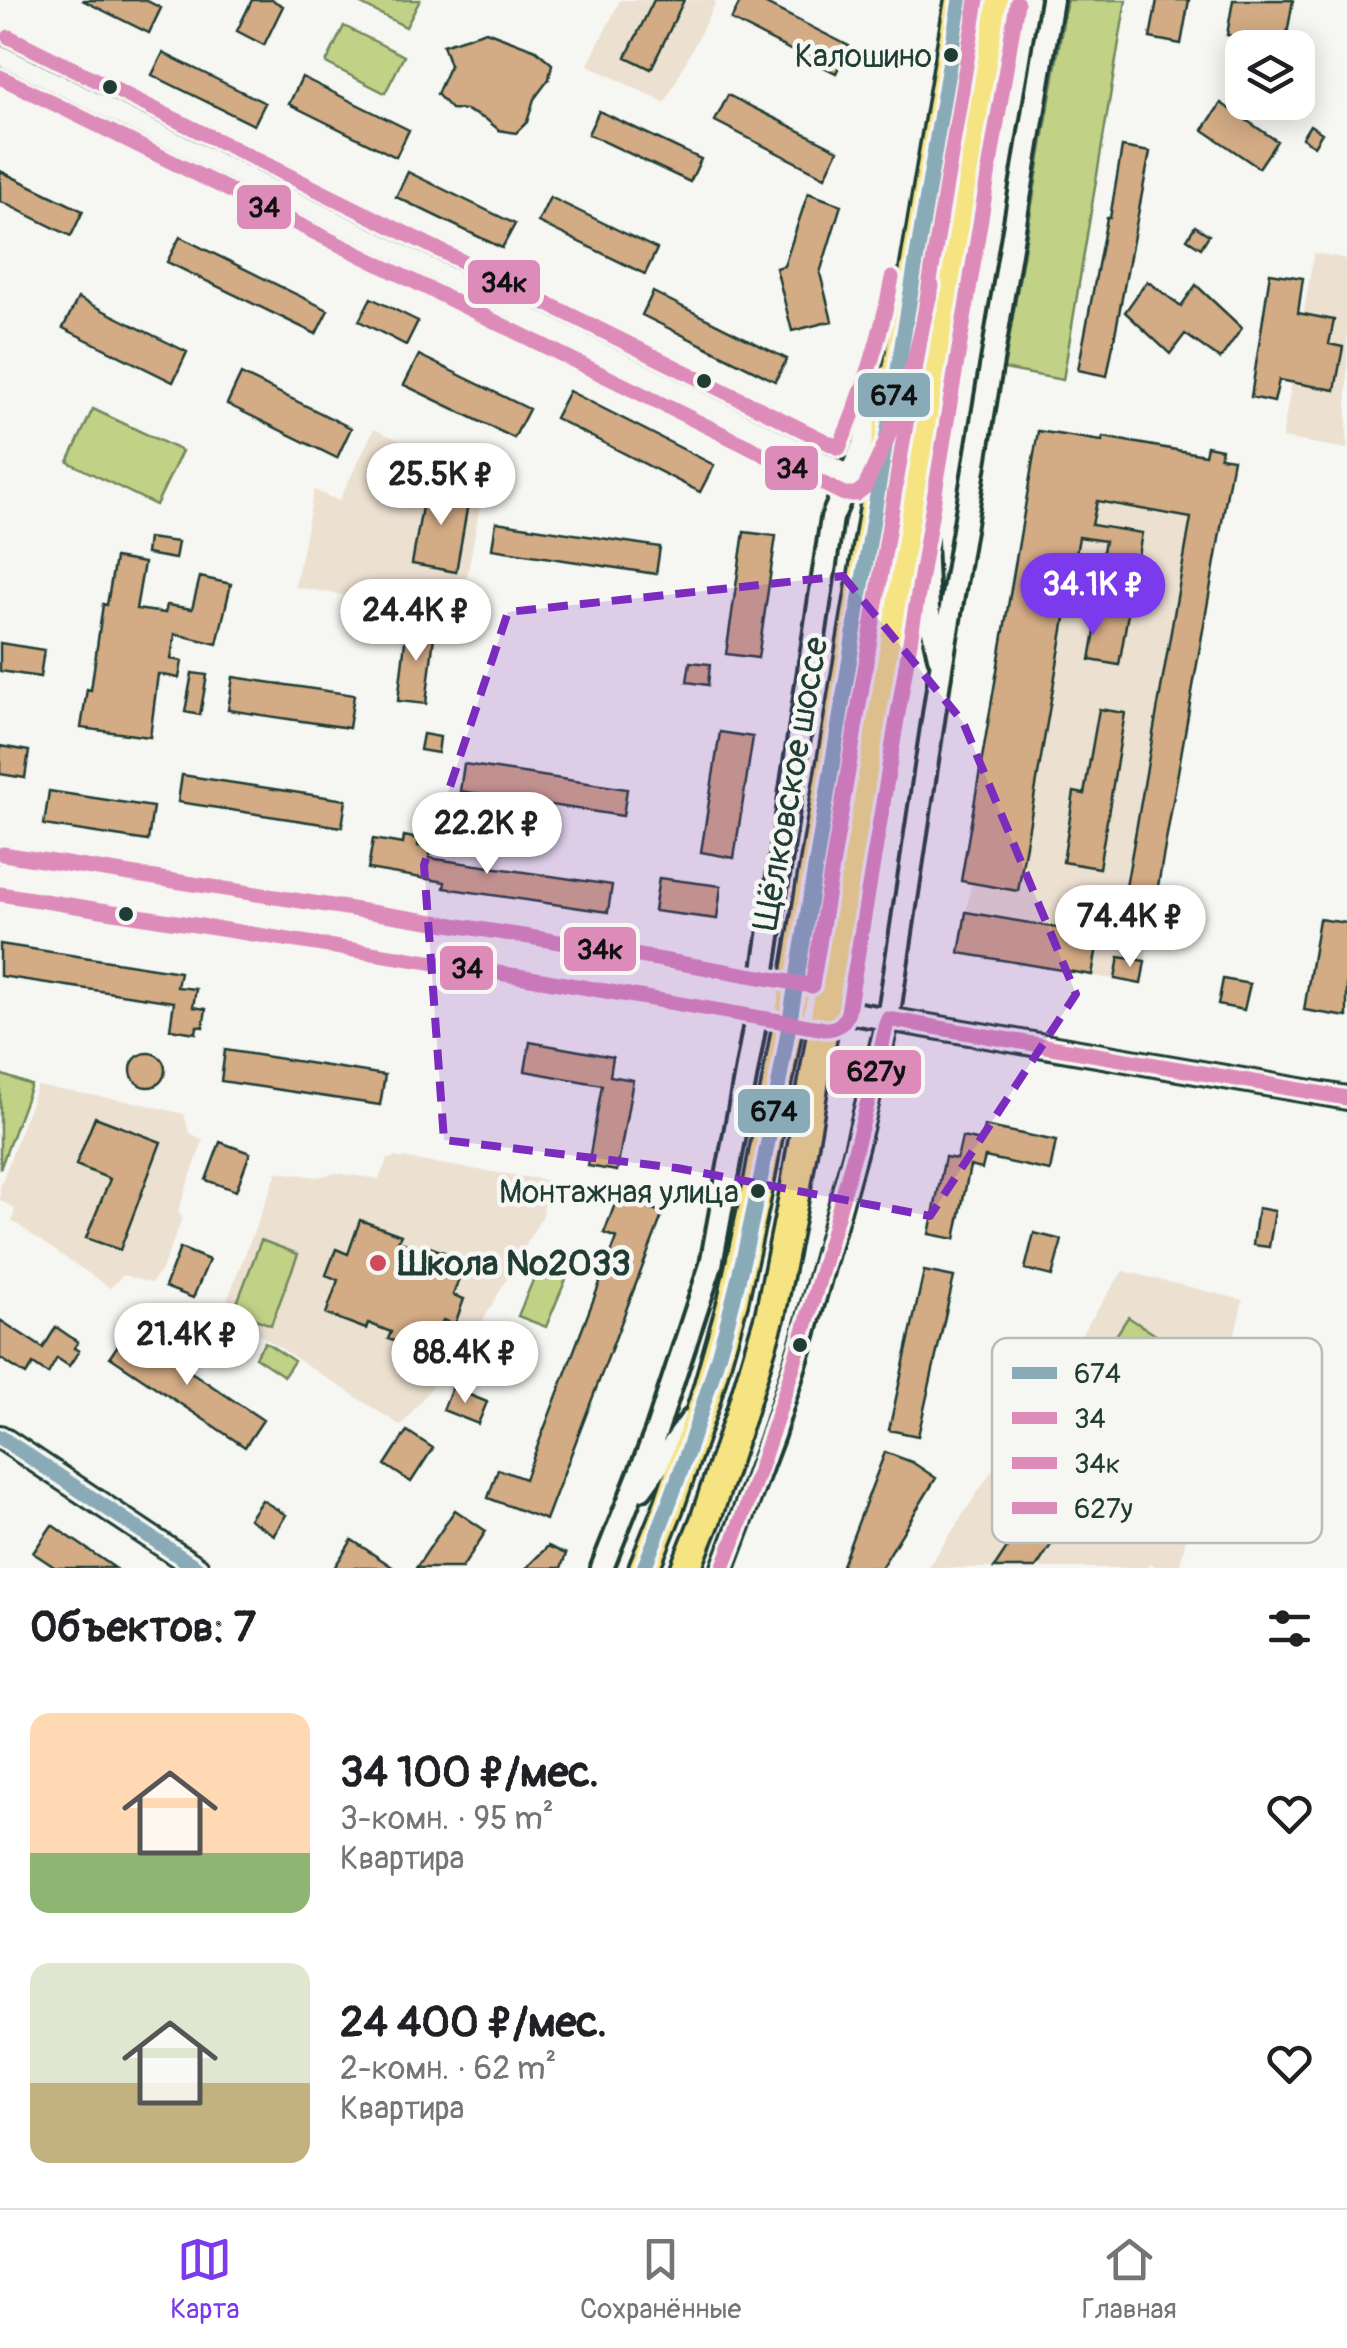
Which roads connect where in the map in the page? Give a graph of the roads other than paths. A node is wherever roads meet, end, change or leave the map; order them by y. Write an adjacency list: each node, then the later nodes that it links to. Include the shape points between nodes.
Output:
1 (960, 0): 5 (main road, Щёлковское шоссе)
2 (997, 0): 6 (main road)
3 (1052, 0): 8 (street)
4 (0, 55): 7 (street)
5 (908, 308): 7 (street); 11 (main road, Щёлковское шоссе)
6 (921, 460): 8 (street, via 928,609); 12 (main road)
7 (849, 475): 10 (street, via 832,518)
8 (941, 668): 13 (street)
9 (0, 874): 10 (street)
10 (760, 996): 11 (street); 17 (street, via 711,1265)
11 (792, 1002): 12 (street); 15 (main road, Щёлковское шоссе, via 733,1301)
12 (828, 1009): 13 (street); 21 (main road, via 770,1316)
13 (888, 1019): 14 (street); 22 (street, via 795,1364)
14 (1347, 1098)
15 (704, 1403): 17 (street); 20 (main road, Щёлковское шоссе)
16 (0, 1437): 18 (street)
17 (626, 1511): 19 (street)
18 (197, 1568)
19 (602, 1568)
20 (644, 1568)
21 (686, 1568)
22 (723, 1568)

